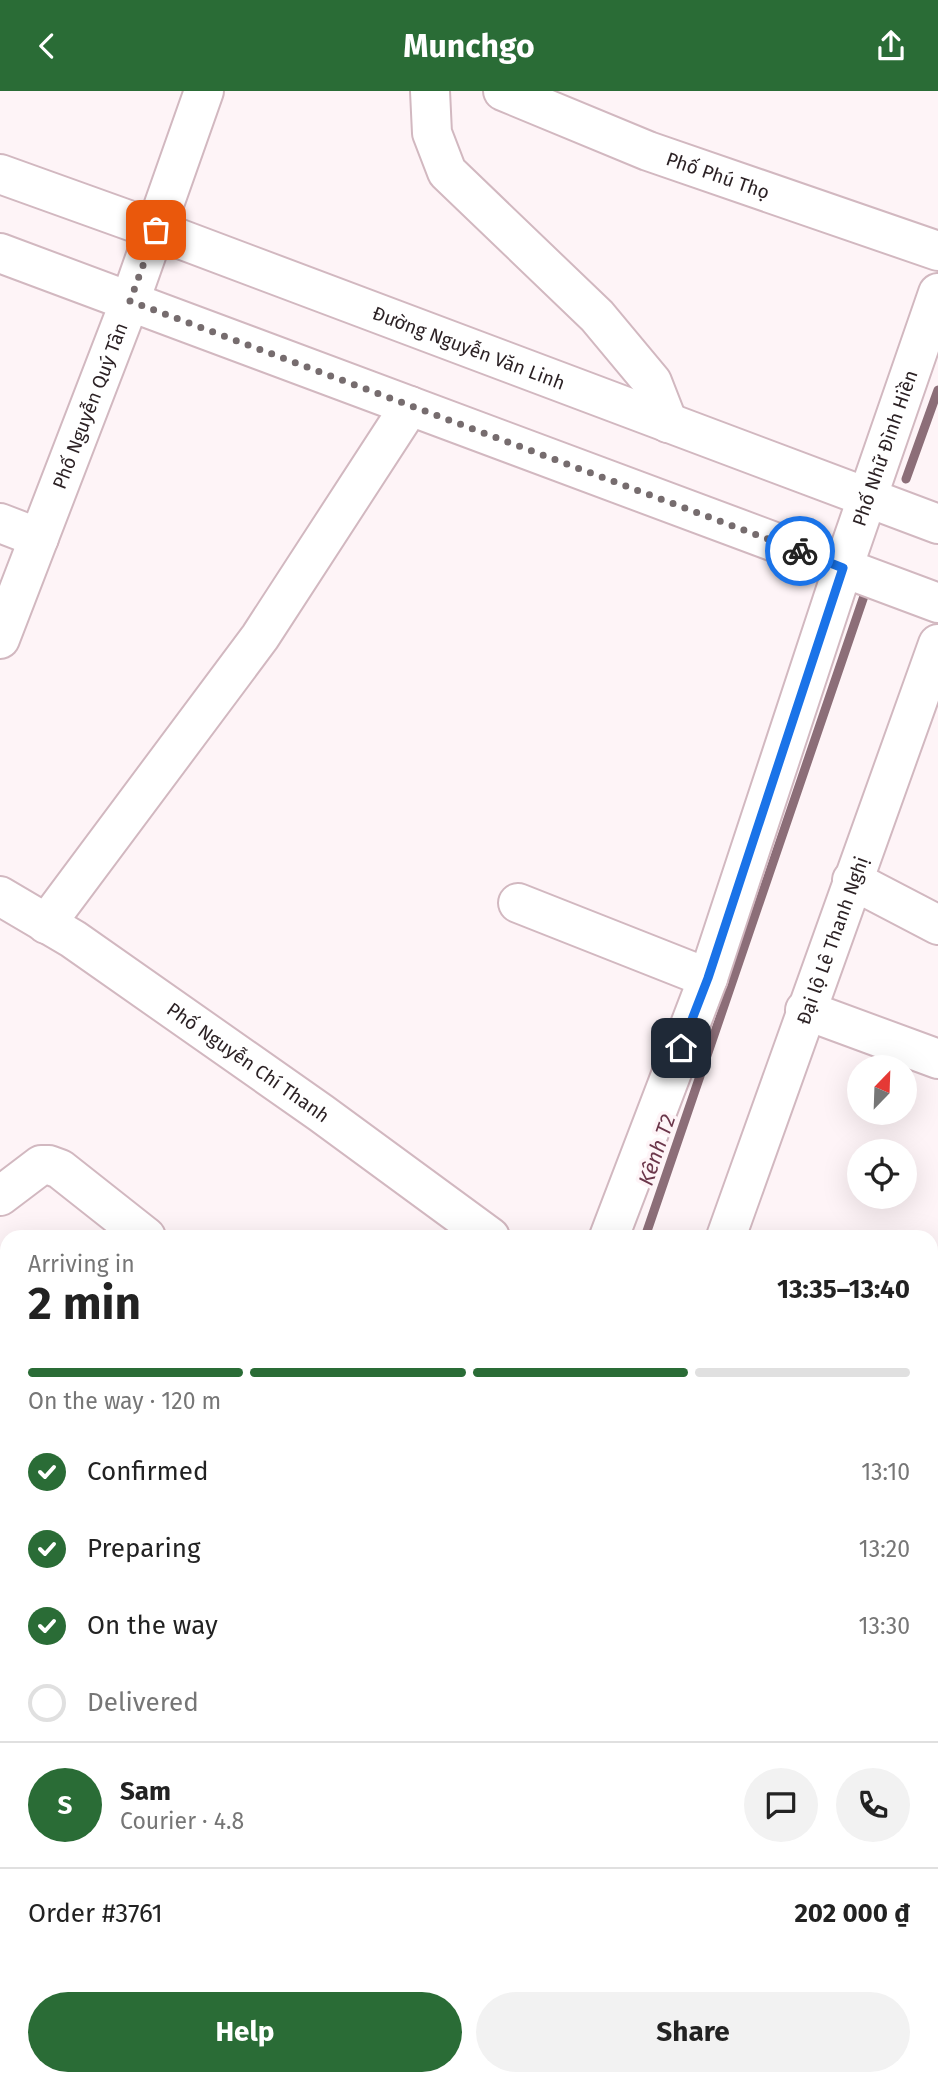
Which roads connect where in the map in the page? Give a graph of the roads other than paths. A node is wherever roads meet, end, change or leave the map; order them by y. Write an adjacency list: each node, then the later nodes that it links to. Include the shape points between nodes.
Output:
1 (204, 91): 5 (street, Phố Nguyễn Quý Tân)
2 (430, 91): 11 (street, via 432,133 447,172 597,316 652,382)
3 (503, 91): 6 (street, Phố Phú Thọ, via 648,151)
4 (0, 174): 5 (street, Đường Nguyễn Văn Linh)
5 (156, 230): 9 (street, Phố Nguyễn Quý Tân); 11 (street, Đường Nguyễn Văn Linh)
6 (938, 251)
7 (0, 253): 9 (street)
8 (938, 293): 12 (street, Phố Nhữ Đình Hiền)
9 (130, 301): 10 (street); 15 (street, Phố Nguyễn Quý Tân)
10 (410, 406): 16 (street); 23 (street, via 260,637)
11 (668, 423): 12 (street, Đường Nguyễn Văn Linh)
12 (867, 498): 14 (street, Đường Nguyễn Văn Linh); 16 (street, Phố Nhữ Đình Hiền)
13 (0, 523): 15 (street)
14 (938, 524)
15 (39, 538): 18 (street, Phố Nguyễn Quý Tân)
16 (843, 568): 17 (street); 25 (street, Phố Nhữ Đình Hiền)
17 (938, 603)
18 (0, 639)
19 (938, 644): 20 (street, Đại lộ Lê Thanh Nghị)
20 (852, 880): 24 (street); 26 (street, Đại lộ Lê Thanh Nghị)
21 (0, 896): 23 (street, Phố Nguyễn Chí Thanh)
22 (518, 903): 25 (street)
23 (46, 924): 30 (street, Phố Nguyễn Chí Thanh, via 321,1113)
24 (938, 925)
25 (708, 978): 31 (street, Phố Nhữ Đình Hiền)
26 (805, 1010): 27 (street); 32 (street, Đại lộ Lê Thanh Nghị)
27 (938, 1059)
28 (0, 1196): 29 (street, via 41,1165 49,1165)
29 (137, 1230)
30 (480, 1230)
31 (612, 1230)
32 (728, 1230)

